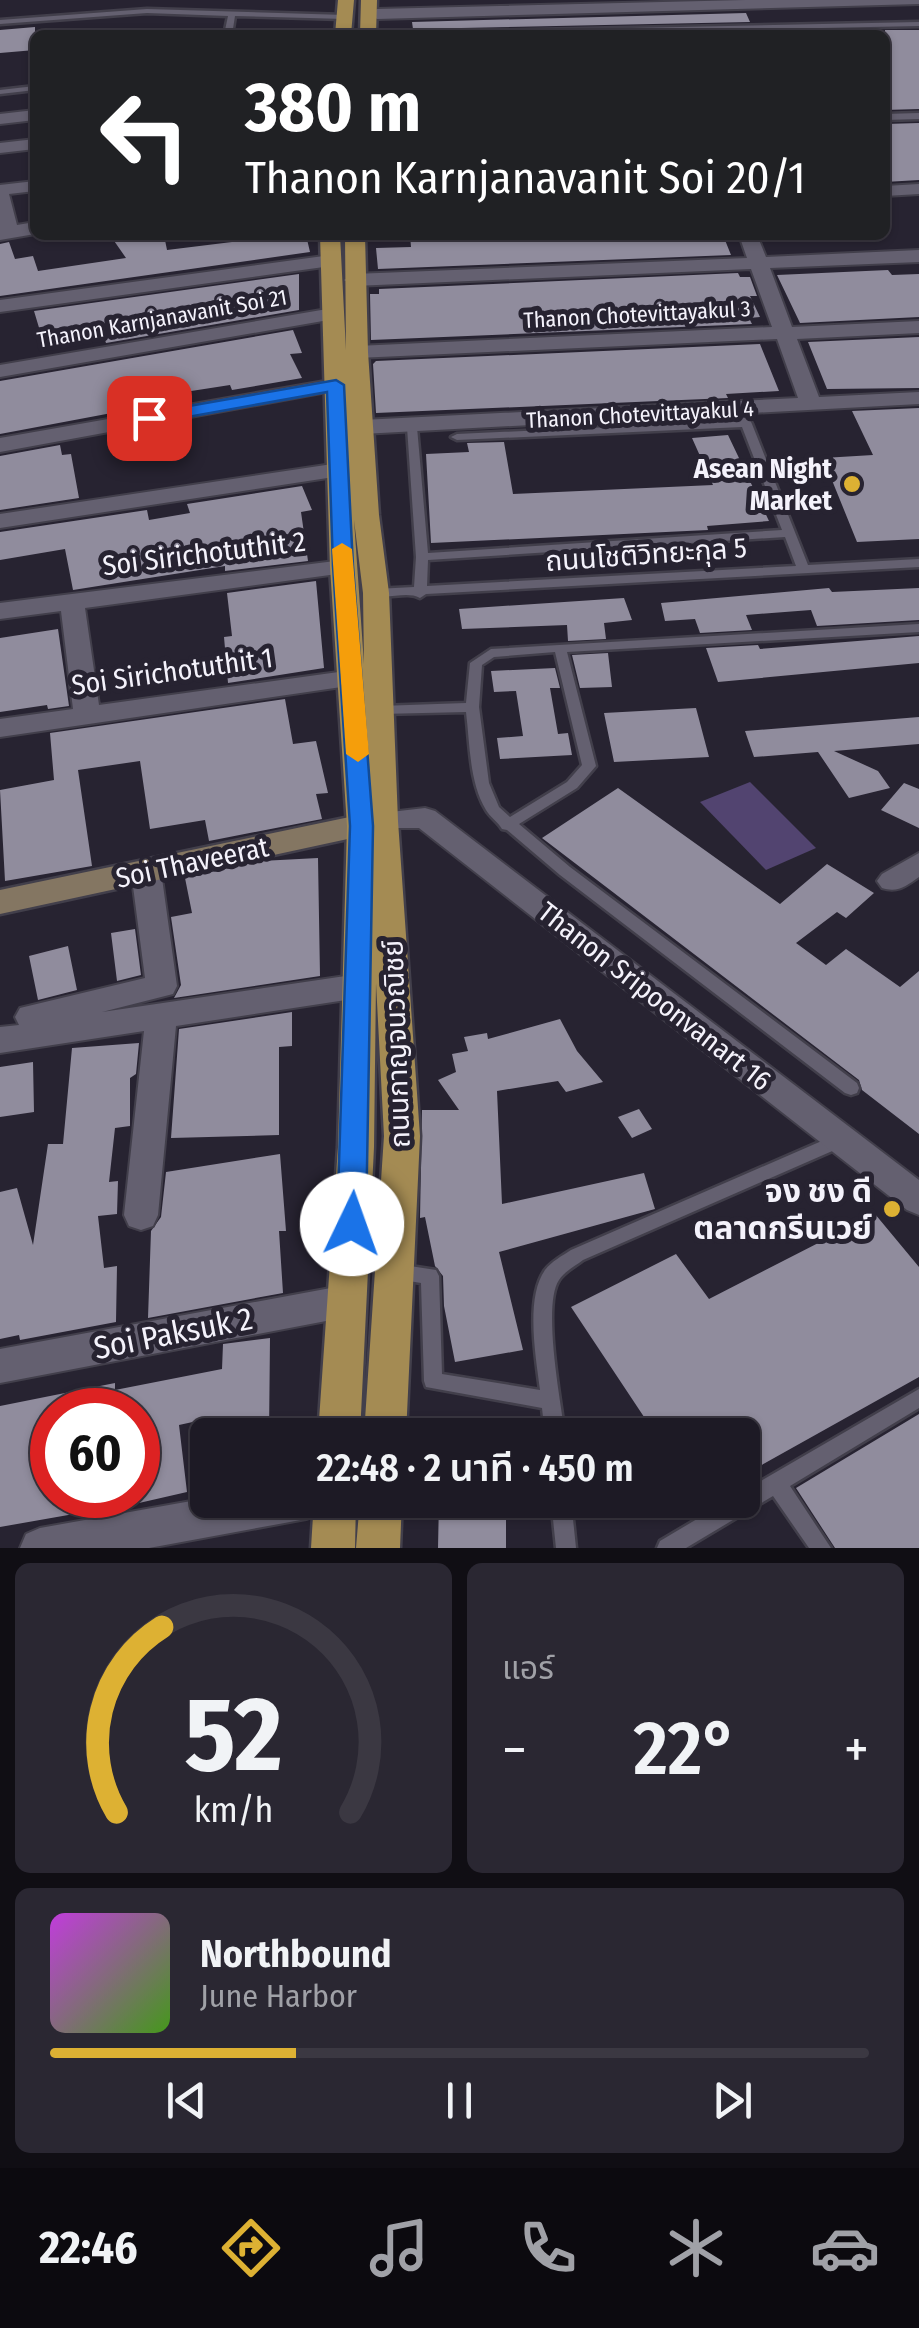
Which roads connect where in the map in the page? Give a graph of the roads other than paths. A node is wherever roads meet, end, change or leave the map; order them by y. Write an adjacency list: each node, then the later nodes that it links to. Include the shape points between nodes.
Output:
1 (919, 0): 2 (street)
2 (764, 4): 5 (street)
3 (232, 12): 4 (lane); 6 (lane); 8 (lane)
4 (345, 17)
5 (374, 18): 7 (lane)
6 (0, 22)
7 (919, 24)
8 (229, 30)
9 (30, 89): 10 (lane)
10 (0, 92)
11 (30, 116): 14 (street)
12 (919, 116): 13 (lane)
13 (890, 117)
14 (0, 119)
15 (30, 145): 16 (street)
16 (0, 148)
17 (30, 187): 20 (street)
18 (919, 189): 19 (street)
19 (890, 191)
20 (0, 192): 22 (street)
21 (30, 229): 22 (street)
22 (5, 233)
23 (331, 240): 28 (main road, ถนนกาญจนวณิชย์)
24 (353, 240): 28 (main road, ถนนกาญจนวณิชย์)
25 (750, 240): 27 (street)
26 (919, 256): 27 (street)
27 (758, 264): 28 (street); 32 (street)
28 (339, 274): 29 (street); 30 (main road, ถนนกาญจนวณิชย์); 33 (main road, ถนนกาญจนวณิชย์)
29 (0, 306)
30 (333, 314): 33 (main road, ถนนกาญจนวณิชย์); 34 (street, Thanon Karnjanavanit Soi 21)
31 (919, 327): 32 (street, Thanon Chotevittayakul 3)
32 (786, 332): 33 (street, Thanon Chotevittayakul 3); 36 (street)
33 (342, 364): 38 (main road, ถนนกาญจนวณิชย์); 41 (street, Thanon Chotevittayakul 3); 42 (main road, ถนนกาญจนวณิชย์)
34 (0, 371)
35 (919, 398): 36 (street, Thanon Chotevittayakul 4)
36 (811, 404): 37 (street, Thanon Chotevittayakul 4)
37 (744, 416): 39 (street, Thanon Chotevittayakul 4); 40 (lane); 44 (lane)
38 (362, 427): 39 (street, Thanon Chotevittayakul 4); 49 (main road, ถนนกาญจนวณิชย์)
39 (412, 427): 45 (lane)
40 (457, 437)
41 (0, 445)
42 (339, 470): 43 (street); 47 (main road, ถนนกาญจนวณิชย์)
43 (0, 521)
44 (790, 533): 45 (lane); 48 (lane)
45 (422, 557): 50 (lane)
46 (919, 563): 48 (lane, ถนนโชติวิทยะกุล 5)
47 (343, 566): 51 (street, Soi Sirichotuthit 2); 55 (main road, ถนนกาญจนวณิชย์)
48 (804, 570): 50 (lane, ถนนโชติวิทยะกุล 5)
49 (376, 594): 50 (lane, ถนนโชติวิทยะกุล 5); 57 (main road, ถนนกาญจนวณิชย์)
50 (420, 594)
51 (72, 600): 52 (street, Soi Sirichotuthit 2); 58 (street)
52 (0, 611)
53 (919, 628): 54 (lane)
54 (560, 648): 56 (lane, via 480,659); 61 (lane, via 589,766 572,785)
55 (354, 678): 58 (street, Soi Sirichotuthit 1); 60 (main road, ถนนกาญจนวณิชย์)
56 (472, 707): 57 (lane); 61 (lane, via 482,784)
57 (380, 710): 60 (main road, ถนนกาญจนวณิชย์)
58 (87, 716): 59 (street, Soi Sirichotuthit 1)
59 (0, 728)
60 (372, 823): 63 (street, Soi Thaveerat); 66 (main road, ถนนกาญจนวณิชย์); 71 (street, Thanon Sripoonvanart 16, via 425,818); 74 (main road, ถนนกาญจนวณิชย์, via 402,1136)
61 (507, 825): 70 (lane)
62 (919, 862): 64 (street)
63 (146, 871): 65 (street, Soi Thaveerat); 68 (street, via 162,986)
64 (892, 881)
65 (0, 902)
66 (358, 986): 67 (street); 75 (main road, ถนนกาญจนวณิชย์)
67 (160, 1014): 69 (street); 73 (street)
68 (0, 1024)
69 (0, 1040)
70 (851, 1088)
71 (841, 1140): 72 (street, Thanon Sripoonvanart 16); 78 (lane, via 558,1268 546,1290)
72 (919, 1200)
73 (141, 1215)
74 (394, 1272): 78 (lane, via 430,1276 433,1381); 80 (main road, ถนนกาญจนวณิชย์)
75 (347, 1301): 76 (street, Soi Paksuk 2); 79 (main road, ถนนกาญจนวณิชย์)
76 (0, 1366)
77 (919, 1398): 82 (lane)
78 (552, 1401): 81 (lane)
79 (340, 1418)
80 (386, 1418)
81 (554, 1418)
82 (776, 1483): 91 (lane); 92 (lane)
83 (206, 1518): 87 (street)
84 (334, 1518): 88 (main road)
85 (380, 1518): 89 (main road)
86 (564, 1518): 90 (lane)
87 (40, 1548)
88 (333, 1548)
89 (378, 1548)
90 (566, 1548)
91 (668, 1548)
92 (821, 1548)

